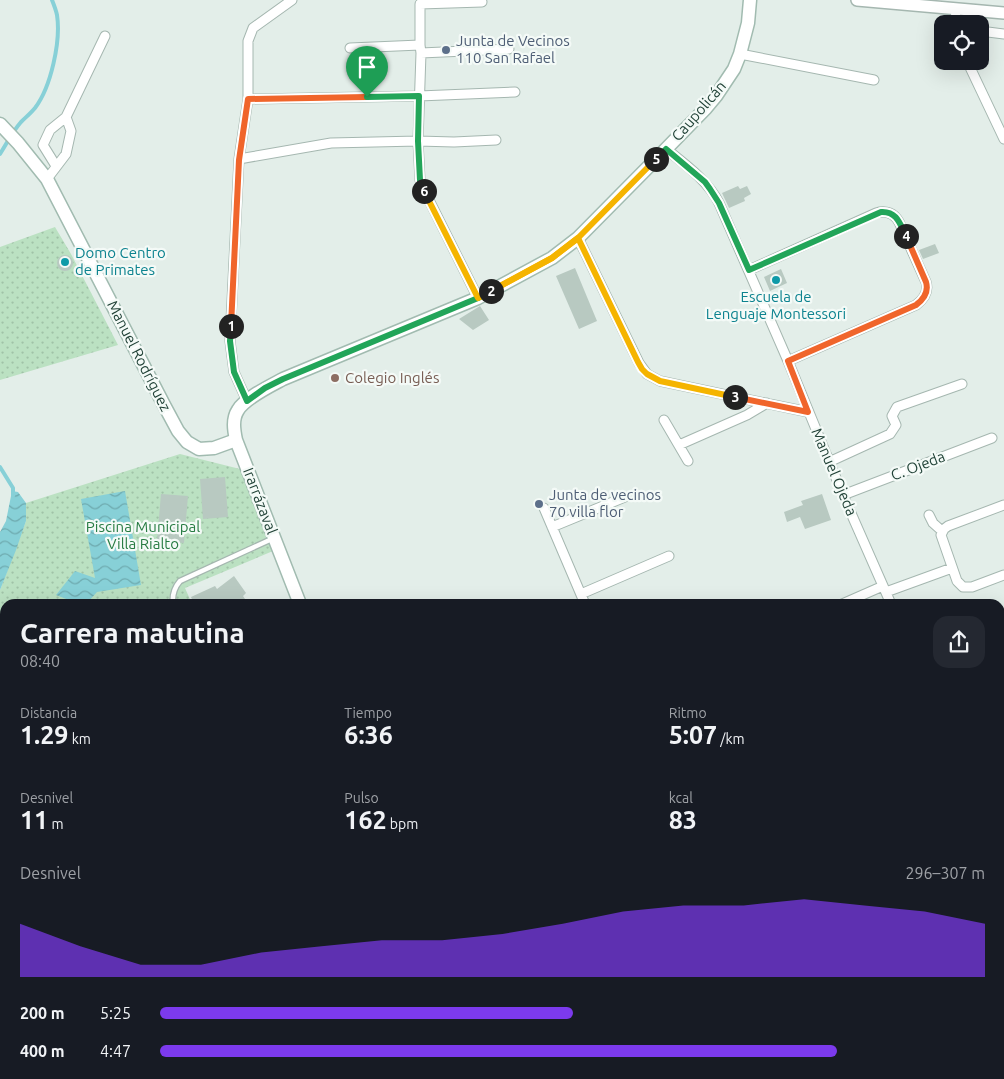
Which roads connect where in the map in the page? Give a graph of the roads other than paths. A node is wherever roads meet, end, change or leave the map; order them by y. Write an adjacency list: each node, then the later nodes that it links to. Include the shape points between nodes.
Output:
1 (292, 0): 19 (street, via 253,28 248,41)
2 (750, 0): 14 (main road, Caupolicán)
3 (857, 0): 5 (street)
4 (482, 2): 13 (street, via 420,4)
5 (956, 8): 6 (street); 7 (street)
6 (1004, 13)
7 (955, 15)
8 (989, 32): 9 (street)
9 (1004, 34)
10 (106, 36): 20 (street)
11 (350, 48): 13 (street)
12 (509, 48): 13 (street)
13 (421, 49): 18 (street)
14 (740, 54): 16 (street); 25 (main road, Caupolicán, via 716,96)
15 (971, 70): 22 (street)
16 (874, 80)
17 (515, 92): 18 (street)
18 (419, 96): 19 (street); 24 (street)
19 (248, 99): 26 (street)
20 (66, 117): 27 (street, via 71,131 66,154); 27 (street, via 50,130 43,145)
21 (0, 124): 28 (main road, Manuel Rodríguez)
22 (1004, 139)
23 (496, 140): 24 (street)
24 (418, 141): 26 (street, via 331,143); 31 (street, via 420,180)
25 (666, 149): 29 (main road, Caupolicán); 30 (street, via 710,189)
26 (239, 160): 34 (street, via 230,341 234,372)
27 (56, 166): 28 (street)
28 (47, 180): 39 (main road, Manuel Rodríguez, via 178,431 186,442 198,449 214,448)
29 (578, 238): 31 (main road, Caupolicán, via 552,258); 35 (street, Manuel Ojeda, via 638,362 647,374 660,381)
30 (749, 270): 32 (street); 32 (street, via 876,213 885,212 897,218 926,282 926,293 916,305)
31 (478, 298): 34 (main road, Caupolicán, via 283,379)
32 (788, 361): 36 (street)
33 (962, 384): 42 (street, via 897,407 892,416 896,425 890,434)
34 (247, 401): 39 (main road, Irarrázaval, via 238,409 234,420)
35 (767, 403): 36 (street, Manuel Ojeda); 40 (street)
36 (808, 412): 42 (street, Manuel Ojeda)
37 (664, 420): 40 (street)
38 (992, 438): 43 (street, C. Ojeda)
39 (236, 440): 50 (main road, Irarrázaval)
40 (679, 445): 41 (street)
41 (688, 461)
42 (830, 462): 43 (street, Manuel Ojeda)
43 (844, 495): 54 (street, Manuel Ojeda)
44 (625, 497): 48 (street)
45 (1004, 505): 49 (street)
46 (544, 508): 48 (street)
47 (929, 515): 49 (street)
48 (552, 527): 55 (street)
49 (942, 531): 52 (street)
50 (274, 538): 56 (lane, via 180,580); 57 (main road, Irarrázaval)
51 (669, 556): 55 (street)
52 (952, 568): 53 (street, via 960,584 967,588); 54 (street)
53 (1004, 575)
54 (884, 589): 59 (street); 60 (street, Manuel Ojeda)
55 (581, 594): 58 (street)
56 (172, 599)
57 (298, 599)
58 (583, 599)
59 (856, 599)
60 (889, 599)

